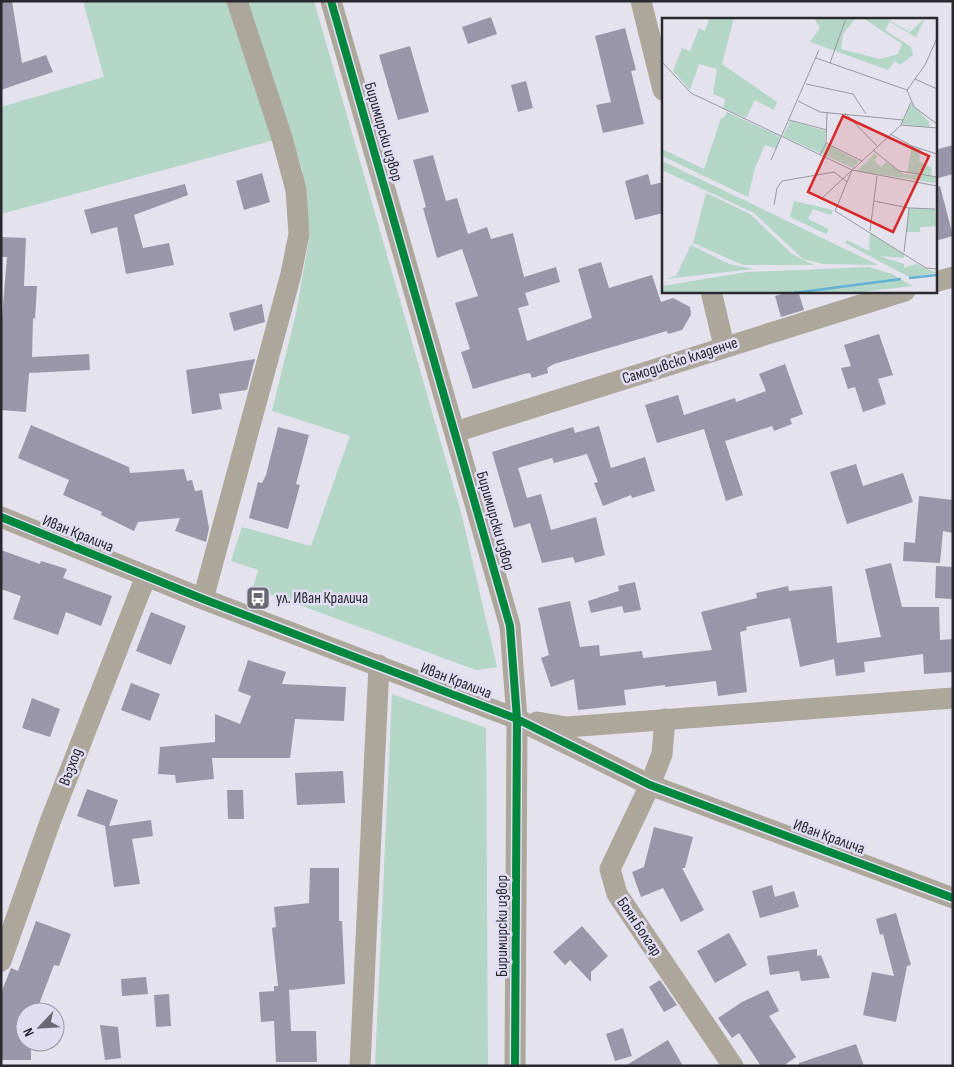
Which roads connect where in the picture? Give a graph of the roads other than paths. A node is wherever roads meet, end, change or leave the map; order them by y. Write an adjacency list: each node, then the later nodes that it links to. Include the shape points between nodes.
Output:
1 (236, 1): 13 (street, via 282,138 296,190 299,234)
2 (331, 1): 10 (street, Биримирски извор)
3 (641, 1): 4 (street)
4 (662, 86)
5 (953, 277): 6 (street)
6 (936, 282)
7 (711, 292): 9 (street)
8 (902, 292): 9 (street, Самодивско кладенче)
9 (724, 346): 10 (street, Самодивско кладенче)
10 (455, 432): 16 (street, Биримирски извор, via 510,626)
11 (1, 518): 12 (street, Иван Кралича)
12 (146, 576): 13 (street, Иван Кралича); 20 (street, Възход, via 50,822)
13 (203, 599): 14 (street, Иван Кралича)
14 (379, 665): 16 (street, Иван Кралича); 21 (street)
15 (953, 698): 17 (street, Иван Кралича)
16 (517, 719): 17 (street, Иван Кралича, via 567,727); 18 (street, Иван Кралича); 22 (street, Биримирски извор)
17 (664, 719): 18 (street, Боян Болгар, via 662,754)
18 (650, 785): 19 (street, Иван Кралича); 23 (street, Боян Болгар, via 610,868 617,894)
19 (953, 898)
20 (1, 961)
21 (360, 1066)
22 (515, 1066)
23 (734, 1066)

